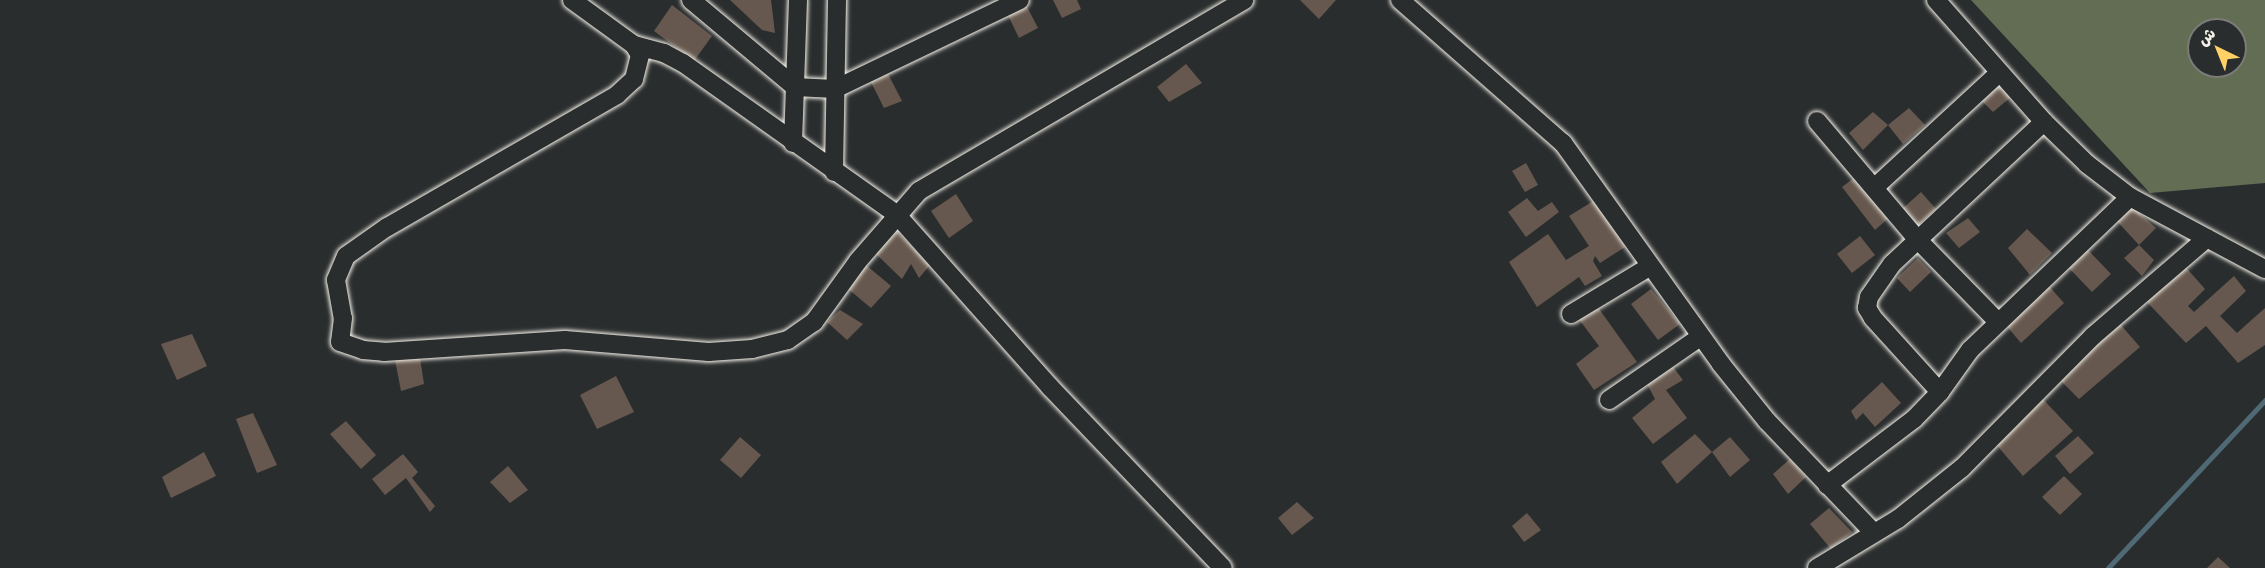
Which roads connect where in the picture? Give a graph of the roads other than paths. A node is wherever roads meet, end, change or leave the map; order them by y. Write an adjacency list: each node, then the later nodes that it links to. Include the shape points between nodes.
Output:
1 (572, 0): 9 (street)
2 (691, 0): 11 (street)
3 (798, 0): 11 (street)
4 (837, 0): 12 (street)
5 (1020, 0): 12 (street)
6 (1244, 0): 19 (street, via 946,171)
7 (1400, 0): 22 (street, via 1563,142)
8 (1936, 0): 10 (street)
9 (634, 45): 15 (street, via 683,63); 19 (street, via 640,56 639,68 617,95 387,227 346,256 336,280 343,318 340,342 384,352 565,340 709,352 752,349 788,340 814,322)
10 (1999, 73): 14 (street); 17 (street)
11 (795, 87): 12 (street); 15 (street)
12 (835, 89): 16 (street)
13 (1817, 121): 17 (street)
14 (2044, 122): 18 (street, via 2087,164); 21 (street)
15 (793, 143): 16 (street)
16 (834, 172): 19 (street)
17 (1874, 188): 21 (street)
18 (2130, 196): 20 (street); 25 (street)
19 (896, 214): 31 (street, via 1050,387)
20 (2207, 238): 23 (street); 30 (street, via 2093,336 1962,468)
21 (1918, 240): 25 (street); 27 (street, via 1876,284 1867,308)
22 (1649, 267): 24 (street); 26 (street)
23 (2265, 269)
24 (1571, 314)
25 (1998, 322): 27 (street, via 1971,350)
26 (1700, 337): 28 (street); 29 (street, via 1767,421)
27 (1941, 392): 29 (street, via 1899,431)
28 (1609, 400)
29 (1827, 485): 30 (street)
30 (1874, 533): 32 (street)
31 (1223, 568)
32 (1817, 568)

